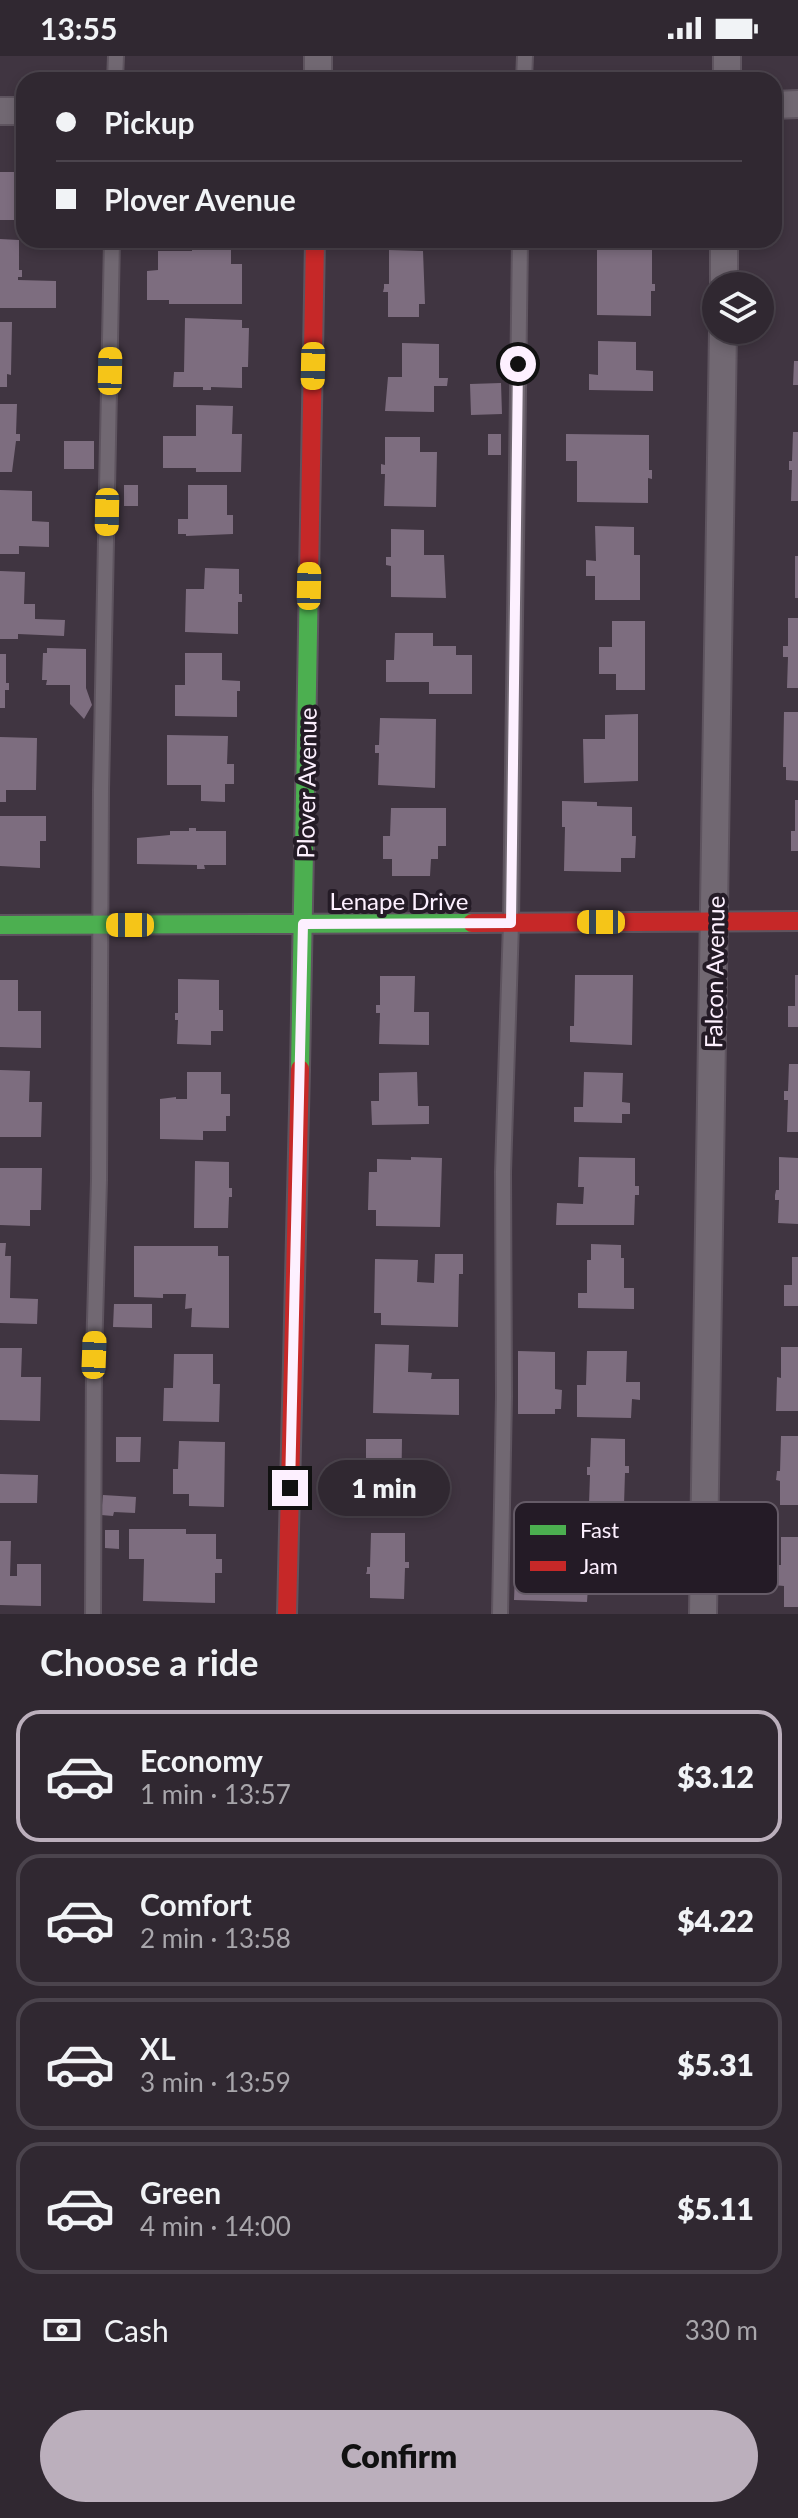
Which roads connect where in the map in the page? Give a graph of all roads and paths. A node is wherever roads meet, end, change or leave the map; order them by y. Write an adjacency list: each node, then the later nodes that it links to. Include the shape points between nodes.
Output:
1 (112, 248): 12 (lane)
2 (315, 248): 10 (street, Plover Avenue)
3 (520, 248): 9 (lane)
4 (724, 248): 5 (street)
5 (724, 272)
6 (723, 344): 7 (street, Falcon Avenue)
7 (715, 921): 8 (street, Lenape Drive); 9 (street, Lenape Drive); 13 (street, Falcon Avenue)
8 (798, 921)
9 (511, 923): 10 (street, Lenape Drive); 17 (lane, via 503,1172)
10 (303, 924): 12 (street, Lenape Drive); 16 (street, Plover Avenue)
11 (0, 925): 12 (street, Lenape Drive)
12 (101, 925): 15 (lane)
13 (705, 1502)
14 (703, 1594): 18 (street, Falcon Avenue)
15 (93, 1614)
16 (287, 1614)
17 (500, 1614)
18 (703, 1614)

